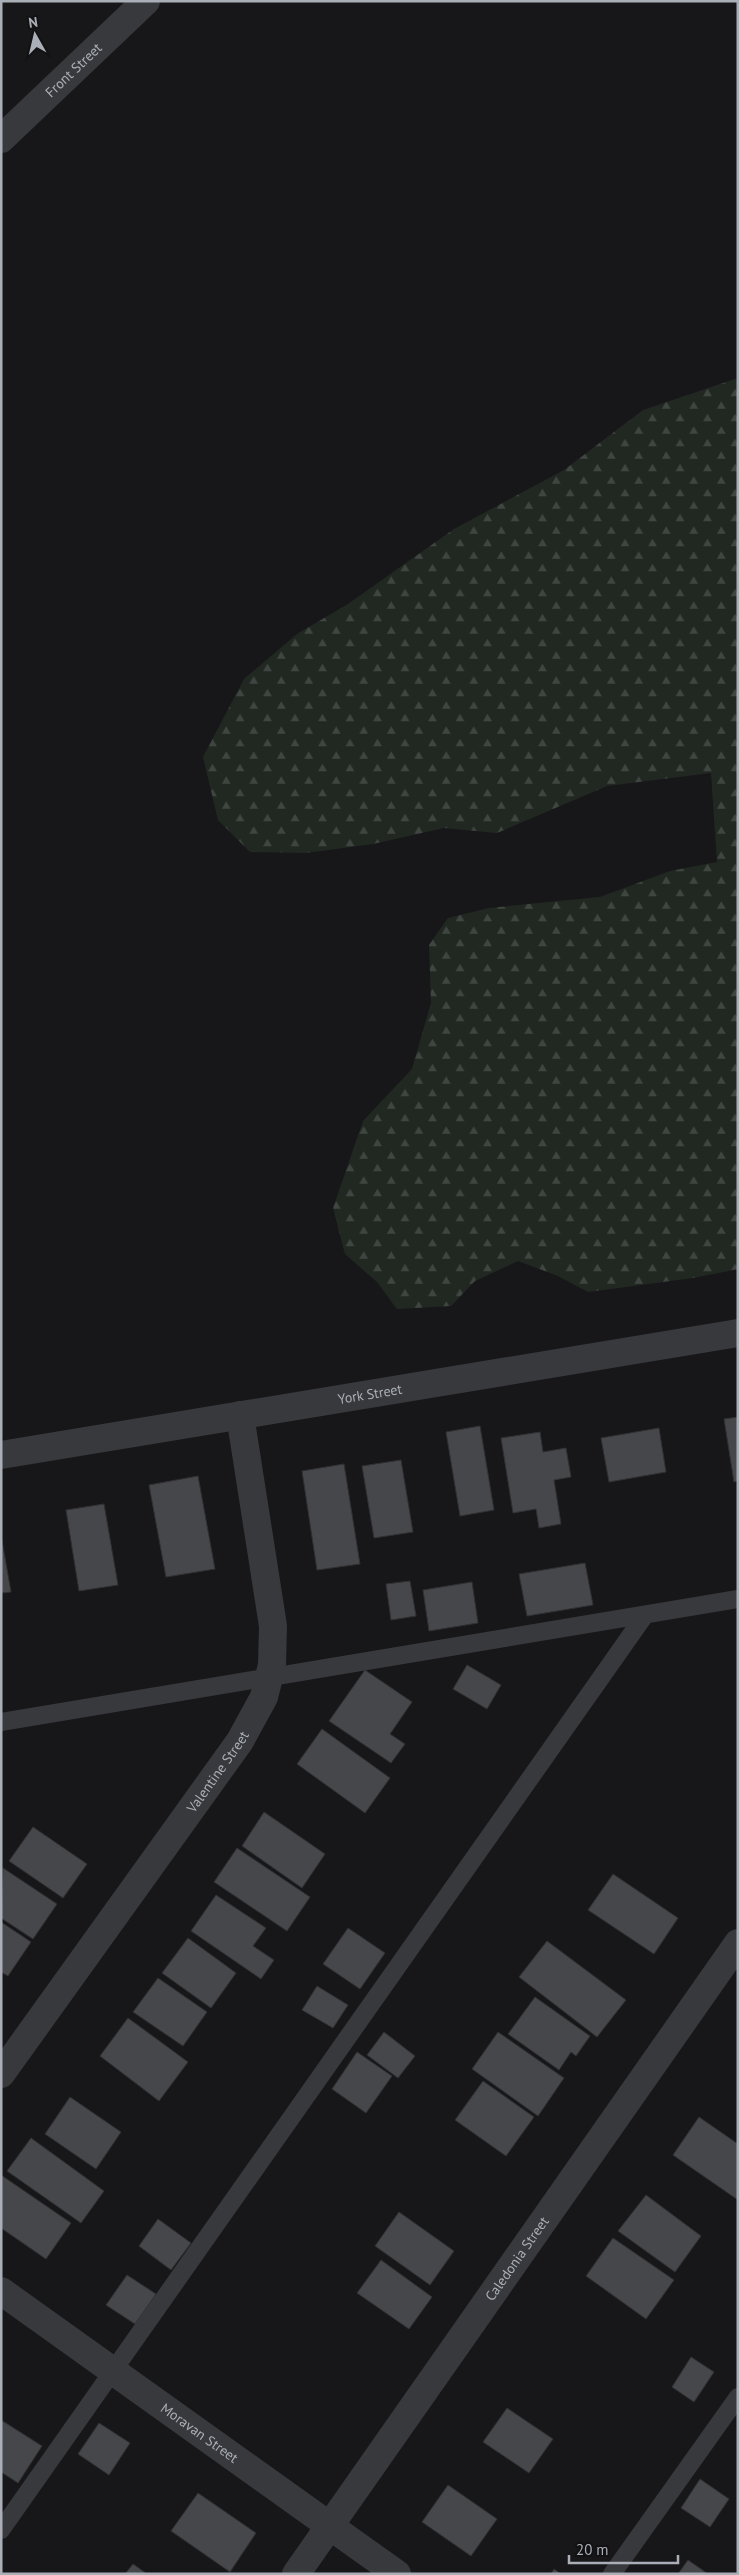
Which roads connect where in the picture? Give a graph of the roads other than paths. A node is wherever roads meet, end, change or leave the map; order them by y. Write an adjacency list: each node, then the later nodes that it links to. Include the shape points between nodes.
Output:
1 (146, 1): 2 (street, Front Street)
2 (1, 139)
3 (738, 1333): 4 (street, York Street)
4 (240, 1416): 5 (street, York Street); 8 (street, Valentine Street, via 273,1626 272,1665)
5 (1, 1455)
6 (738, 1599): 7 (lane)
7 (644, 1615): 8 (lane); 13 (lane)
8 (268, 1678): 9 (lane); 11 (street, Valentine Street, via 264,1697 240,1740)
9 (1, 1722)
10 (738, 1943): 15 (street, Caledonia Street)
11 (1, 2074)
12 (1, 2291): 13 (street, Moravan Street)
13 (112, 2370): 15 (street, Moravan Street); 16 (lane)
14 (738, 2397): 19 (lane)
15 (330, 2526): 17 (street, Caledonia Street); 18 (street, Moravan Street)
16 (1, 2530)
17 (296, 2574)
18 (397, 2574)
19 (612, 2574)

